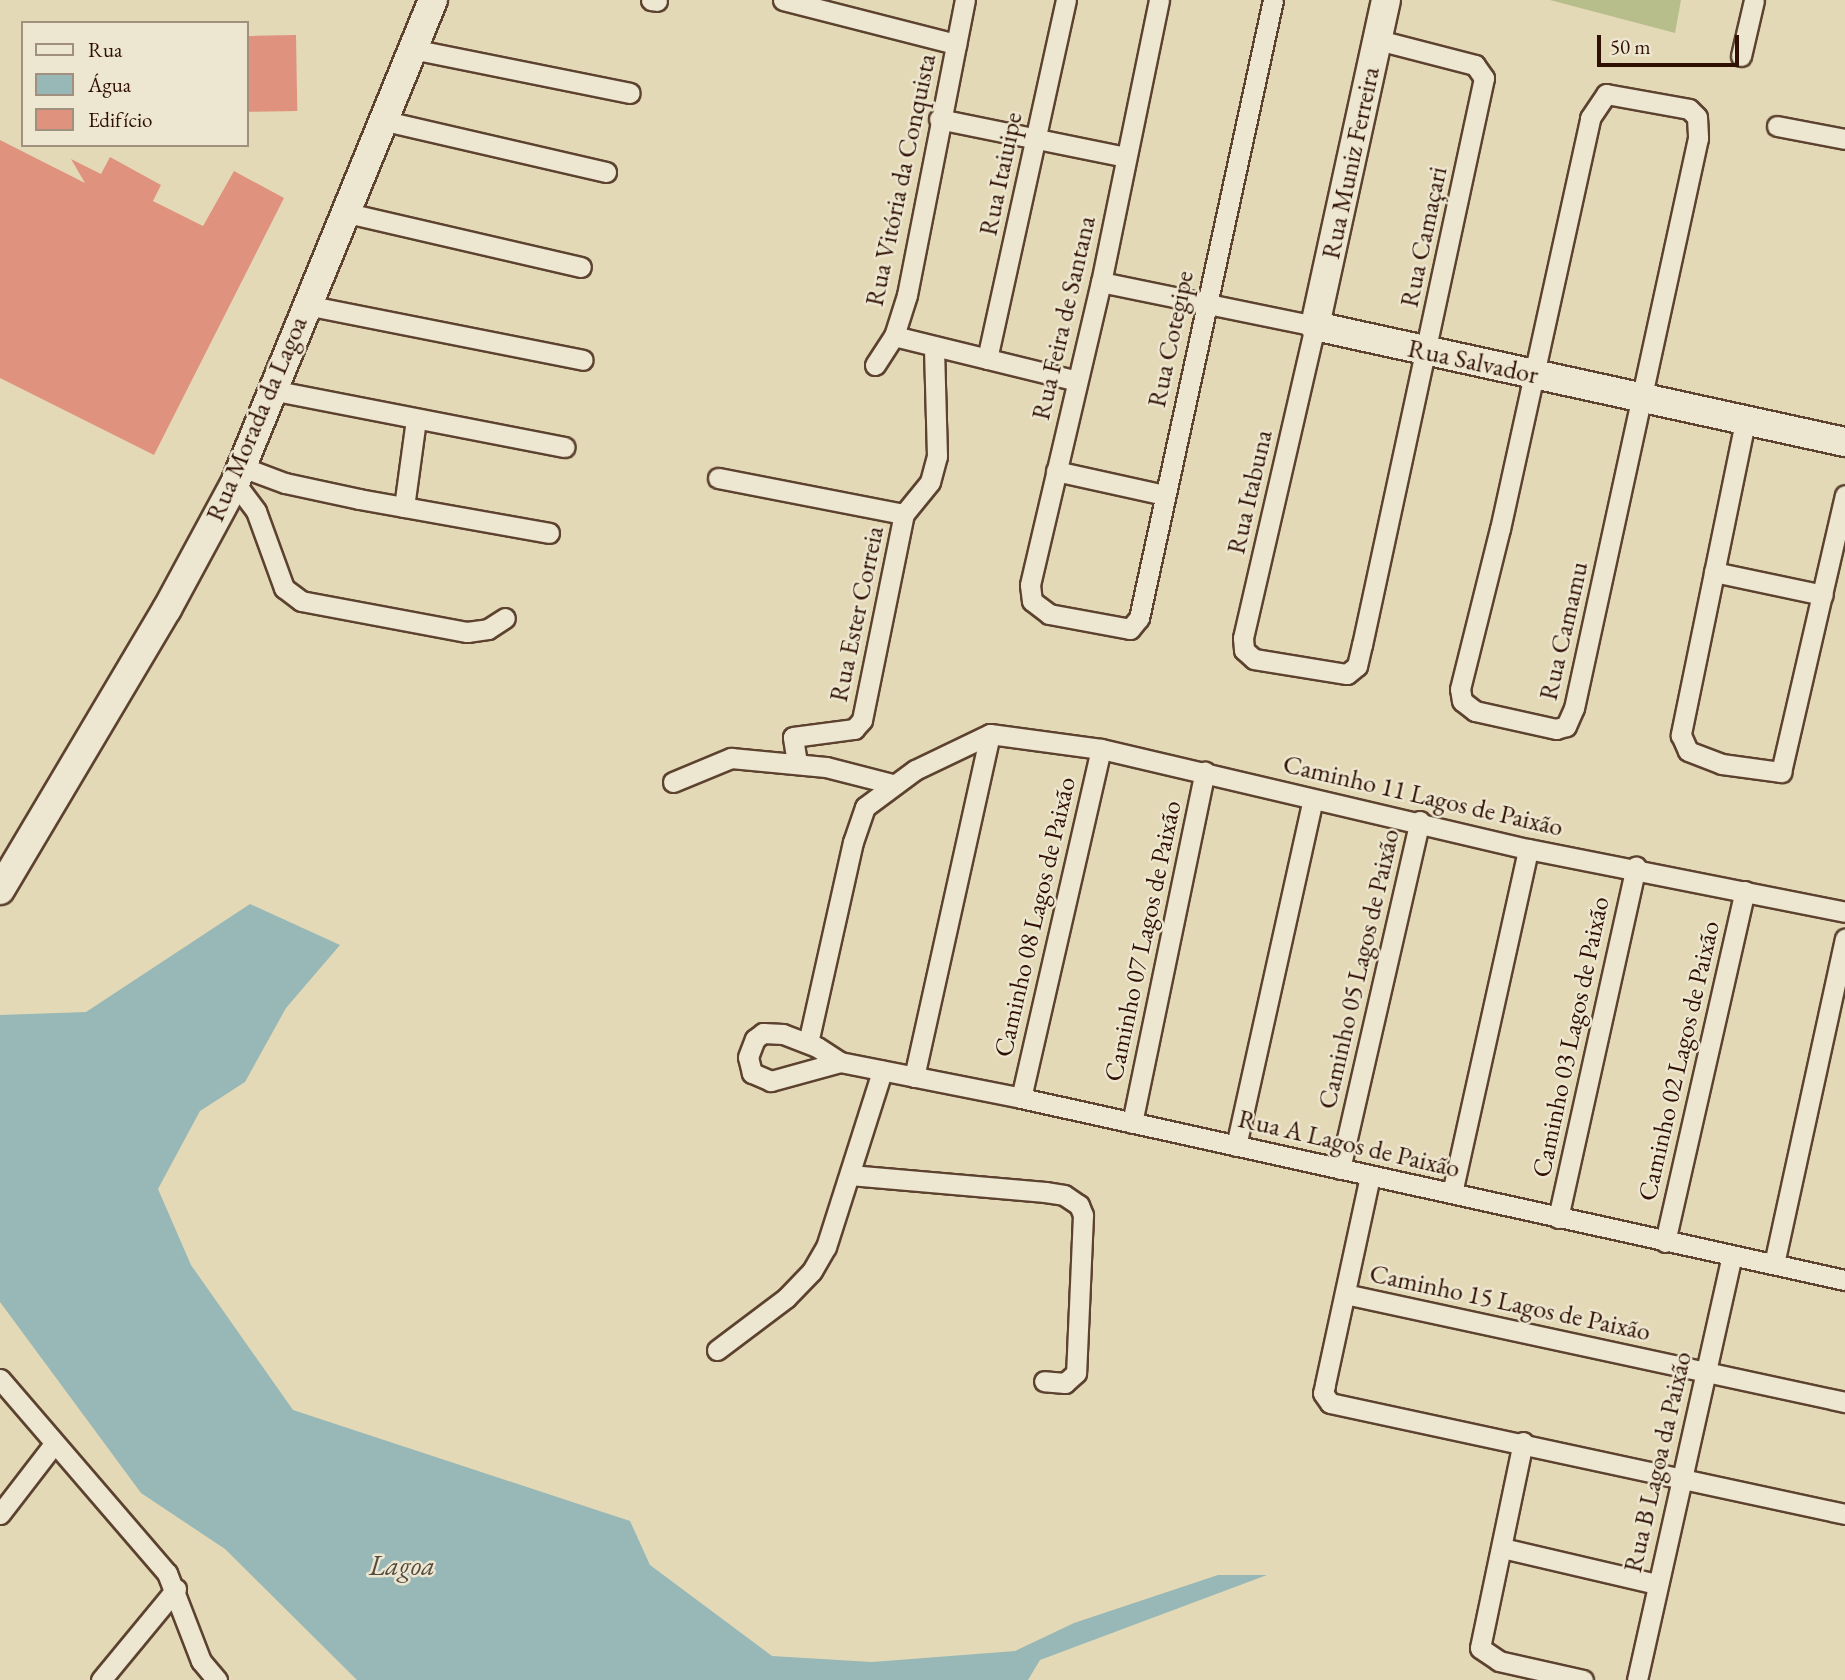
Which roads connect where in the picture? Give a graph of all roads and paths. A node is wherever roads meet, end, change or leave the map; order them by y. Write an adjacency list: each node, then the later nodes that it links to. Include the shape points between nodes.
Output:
1 (433, 0): 11 (street, Rua Morada da Lagoa)
2 (783, 0): 10 (street)
3 (965, 0): 10 (street, Rua Vitória da Conquista)
4 (1066, 0): 17 (street, Rua Itaiuipe)
5 (1159, 0): 19 (street, Rua Feira de Santana)
6 (1273, 0): 25 (street, Rua Cotegipe)
7 (1386, 0): 9 (street, Rua Muniz Ferreira)
8 (1754, 0): 12 (street)
9 (1378, 40): 26 (street, Rua Muniz Ferreira); 29 (street, Rua Camaçari, via 1475,65 1484,78)
10 (956, 44): 14 (street, Rua Vitória da Conquista)
11 (412, 49): 13 (street); 15 (street, Rua Morada da Lagoa)
12 (1741, 56)
13 (630, 93)
14 (939, 119): 17 (street); 27 (street, Rua Vitória da Conquista, via 907,295)
15 (381, 120): 20 (street); 21 (street, Rua Morada da Lagoa)
16 (1777, 126): 18 (street)
17 (1036, 139): 19 (street); 30 (street, Rua Itaiuipe)
18 (1845, 139)
19 (1125, 158): 23 (street, Rua Feira de Santana)
20 (607, 172)
21 (343, 212): 22 (street); 24 (street, Rua Morada da Lagoa)
22 (581, 267)
23 (1101, 282): 25 (street, Rua Salvador); 34 (street, Rua Feira de Santana)
24 (306, 304): 31 (street); 35 (street, Rua Morada da Lagoa)
25 (1205, 304): 26 (street, Rua Salvador); 44 (street, Rua Cotegipe)
26 (1315, 326): 29 (street, Rua Salvador); 53 (street, Rua Itabuna, via 1244,630 1244,650)
27 (894, 336): 28 (street); 32 (street, Rua Vitória da Conquista)
28 (934, 346): 30 (street); 47 (street, Rua Ester Correia, via 937,456 930,482)
29 (1426, 352): 33 (street, Rua Salvador); 53 (street, Rua Camaçari, via 1357,666 1347,674)
30 (987, 359): 34 (street)
31 (583, 360)
32 (874, 365)
33 (1535, 376): 36 (street, Rua Salvador); 36 (street, via 1590,118 1606,94 1625,94 1680,107 1697,117 1698,138); 36 (street, Rua Camamu, via 1460,695 1468,707 1487,715 1545,728 1566,726 1574,708)
34 (1077, 381): 41 (street, Rua Feira de Santana)
35 (271, 390): 38 (street); 42 (street, Rua Morada da Lagoa)
36 (1641, 398): 37 (street, Rua Salvador)
37 (1746, 417): 39 (street, Rua Salvador); 49 (street)
38 (416, 419): 40 (street); 46 (street)
39 (1845, 442)
40 (565, 447)
41 (1056, 471): 44 (street); 52 (street, Rua Feira de Santana, via 1031,594 1038,610)
42 (238, 475): 46 (street); 51 (street, via 284,588 301,601 467,632 488,629); 64 (street, Rua Morada da Lagoa, via 167,609)
43 (718, 478): 47 (street)
44 (1164, 495): 52 (street, Rua Cotegipe, via 1136,625 1129,629)
45 (1845, 495): 50 (street)
46 (404, 507): 48 (street)
47 (904, 514): 56 (street, Rua Ester Correia, via 860,724 854,729 793,737)
48 (549, 533)
49 (1714, 572): 50 (street); 50 (street, via 1681,735 1688,751 1697,756 1781,772)
50 (1823, 594)
51 (505, 618)
52 (1073, 620)
53 (1261, 661)
54 (990, 734): 55 (street, Caminho 11 Lagos de Paixão); 59 (street); 71 (street)
55 (1101, 749): 57 (street, Caminho 11 Lagos de Paixão); 72 (street, Caminho 08 Lagos de Paixão)
56 (797, 763): 58 (street, via 726,758); 59 (street)
57 (1205, 771): 60 (street, Caminho 11 Lagos de Paixão); 73 (street, Caminho 07 Lagos de Paixão)
58 (673, 782)
59 (892, 784): 68 (street, via 872,798 857,826)
60 (1314, 799): 61 (street, Caminho 11 Lagos de Paixão); 74 (street)
61 (1420, 821): 62 (street, Caminho 11 Lagos de Paixão); 75 (street, Caminho 05 Lagos de Paixão)
62 (1528, 849): 63 (street, Caminho 11 Lagos de Paixão); 78 (street)
63 (1636, 867): 65 (street, Caminho 11 Lagos de Paixão); 79 (street, Caminho 03 Lagos de Paixão)
64 (0, 890)
65 (1745, 891): 66 (street, Caminho 11 Lagos de Paixão); 80 (street, Caminho 02 Lagos de Paixão)
66 (1845, 912)
67 (1845, 939): 82 (street)
68 (808, 1043): 69 (street, Rua A Lagos de Paixão); 69 (street, Rua A Lagos de Paixão, via 763,1033 748,1056 752,1073 771,1081)
69 (840, 1062): 70 (street, Rua A Lagos de Paixão)
70 (882, 1071): 71 (street, Rua A Lagos de Paixão); 76 (street)
71 (914, 1077): 72 (street, Rua A Lagos de Paixão)
72 (1021, 1098): 73 (street, Rua A Lagos de Paixão)
73 (1132, 1123): 74 (street, Rua A Lagos de Paixão)
74 (1236, 1146): 75 (street, Rua A Lagos de Paixão)
75 (1340, 1169): 77 (street, Rua A Lagos de Paixão)
76 (850, 1175): 85 (street, via 827,1247 812,1271 755,1324); 88 (street, via 1045,1192 1064,1195 1079,1205 1083,1215 1076,1373 1065,1383)
77 (1370, 1176): 78 (street, Rua A Lagos de Paixão); 84 (street)
78 (1452, 1194): 79 (street, Rua A Lagos de Paixão)
79 (1558, 1218): 80 (street, Rua A Lagos de Paixão)
80 (1665, 1242): 81 (street, Rua A Lagos de Paixão)
81 (1732, 1255): 82 (street, Rua A Lagos de Paixão); 86 (street, Rua B Lagoa da Paixão)
82 (1774, 1264): 83 (street, Rua A Lagos de Paixão)
83 (1845, 1280)
84 (1345, 1294): 86 (street, Caminho 15 Lagos de Paixão); 90 (street, via 1324,1393 1330,1403)
85 (717, 1350)
86 (1706, 1371): 89 (street, Caminho 15 Lagos de Paixão); 92 (street, Rua B Lagoa da Paixão)
87 (0, 1379): 91 (street)
88 (1044, 1381)
89 (1845, 1402)
90 (1523, 1442): 92 (street); 95 (street)
91 (54, 1444): 93 (street); 97 (street, via 139,1535)
92 (1682, 1477): 94 (street); 96 (street, Rua B Lagoa da Paixão)
93 (0, 1514)
94 (1845, 1514)
95 (1502, 1548): 96 (street); 101 (street, via 1480,1645 1485,1656)
96 (1657, 1584): 102 (street, Rua B Lagoa da Paixão)
97 (176, 1589): 98 (street); 99 (street)
98 (199, 1670): 100 (street)
99 (101, 1680)
100 (217, 1680)
101 (1583, 1680)
102 (1637, 1680)

